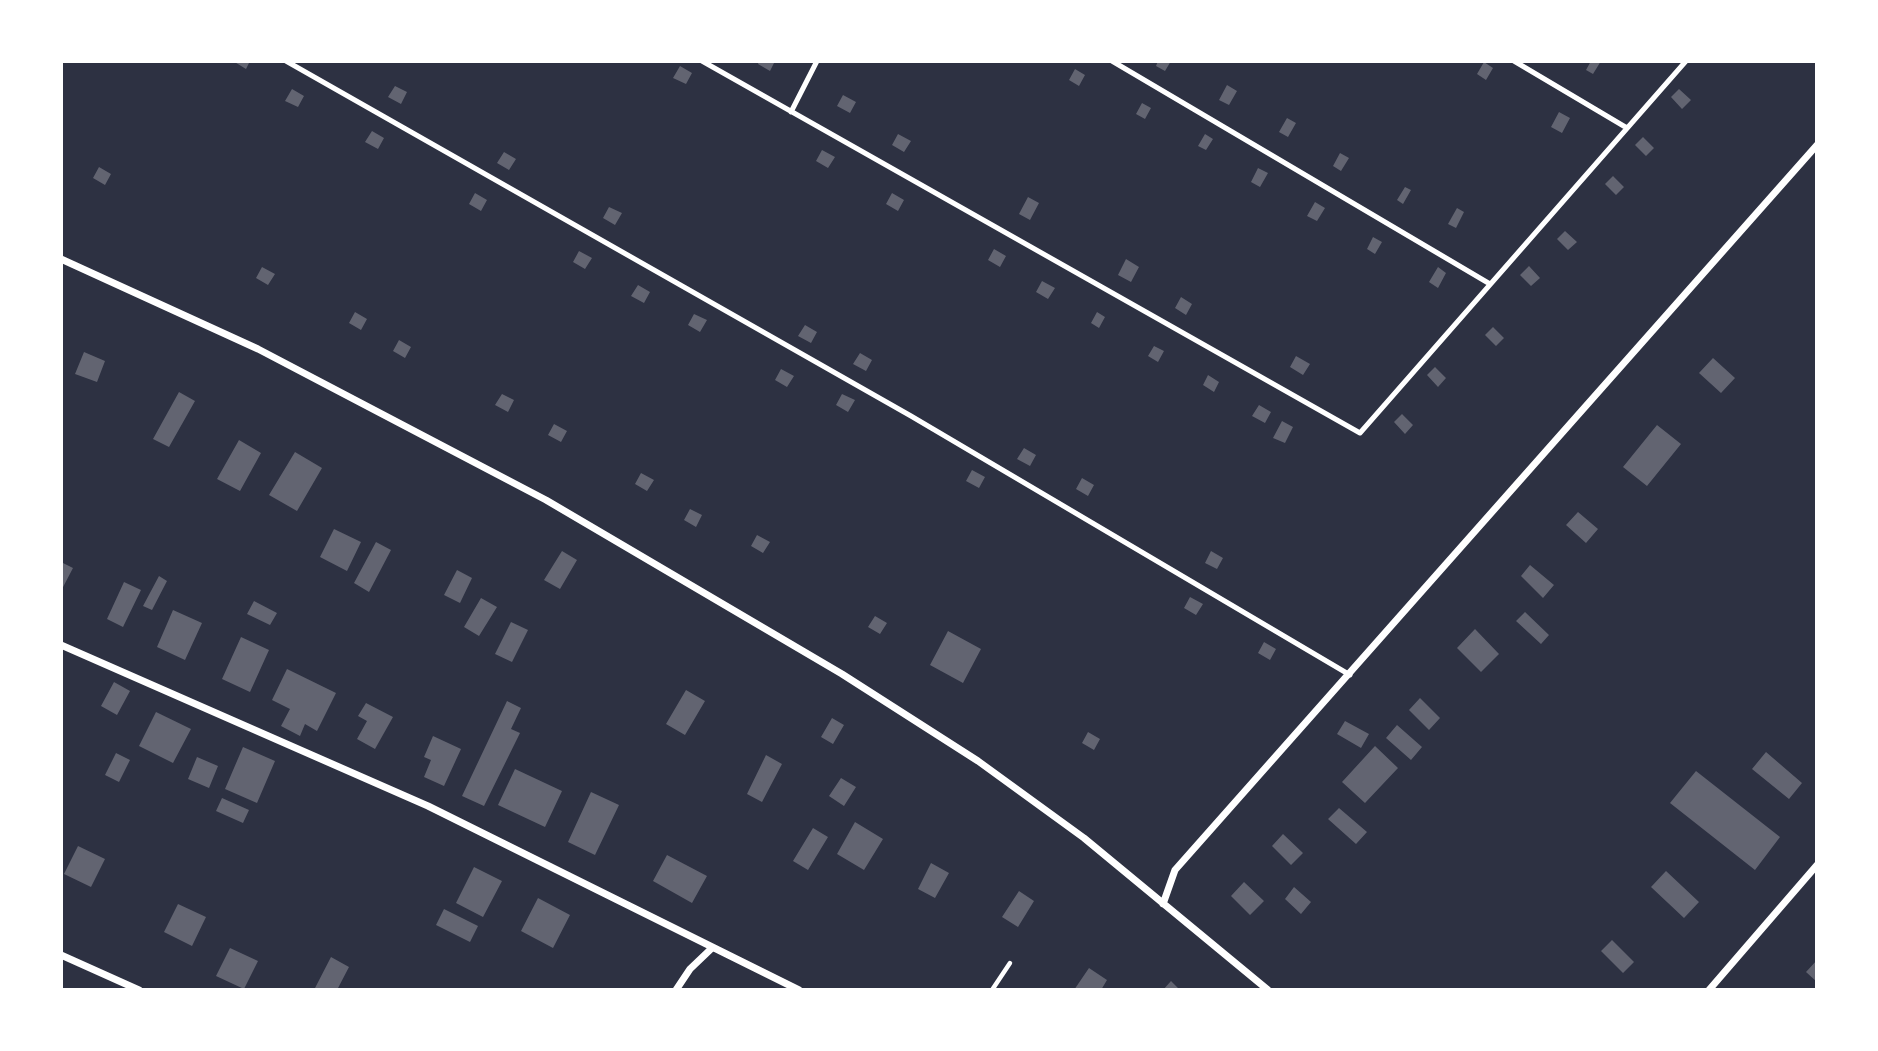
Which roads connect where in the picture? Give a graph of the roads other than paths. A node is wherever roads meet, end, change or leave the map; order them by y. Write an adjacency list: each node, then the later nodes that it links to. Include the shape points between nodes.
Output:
1 (286, 61): 13 (lane, via 911,416)
2 (702, 61): 7 (lane)
3 (817, 61): 7 (lane)
4 (1112, 61): 11 (lane)
5 (1514, 61): 8 (lane)
6 (1686, 61): 8 (lane)
7 (791, 111): 11 (lane, via 1360,433)
8 (1627, 128): 11 (lane)
9 (1817, 145): 13 (street)
10 (61, 259): 15 (street, via 258,349 558,507 842,674 978,761 1084,838)
11 (1490, 284)
12 (61, 645): 16 (street, via 428,806)
13 (1350, 675): 15 (street, via 1175,870)
14 (1817, 865): 22 (street)
15 (1163, 904): 21 (street)
16 (712, 948): 19 (street); 20 (street)
17 (61, 955): 18 (street)
18 (139, 990)
19 (676, 990)
20 (799, 990)
21 (1268, 990)
22 (1709, 990)

